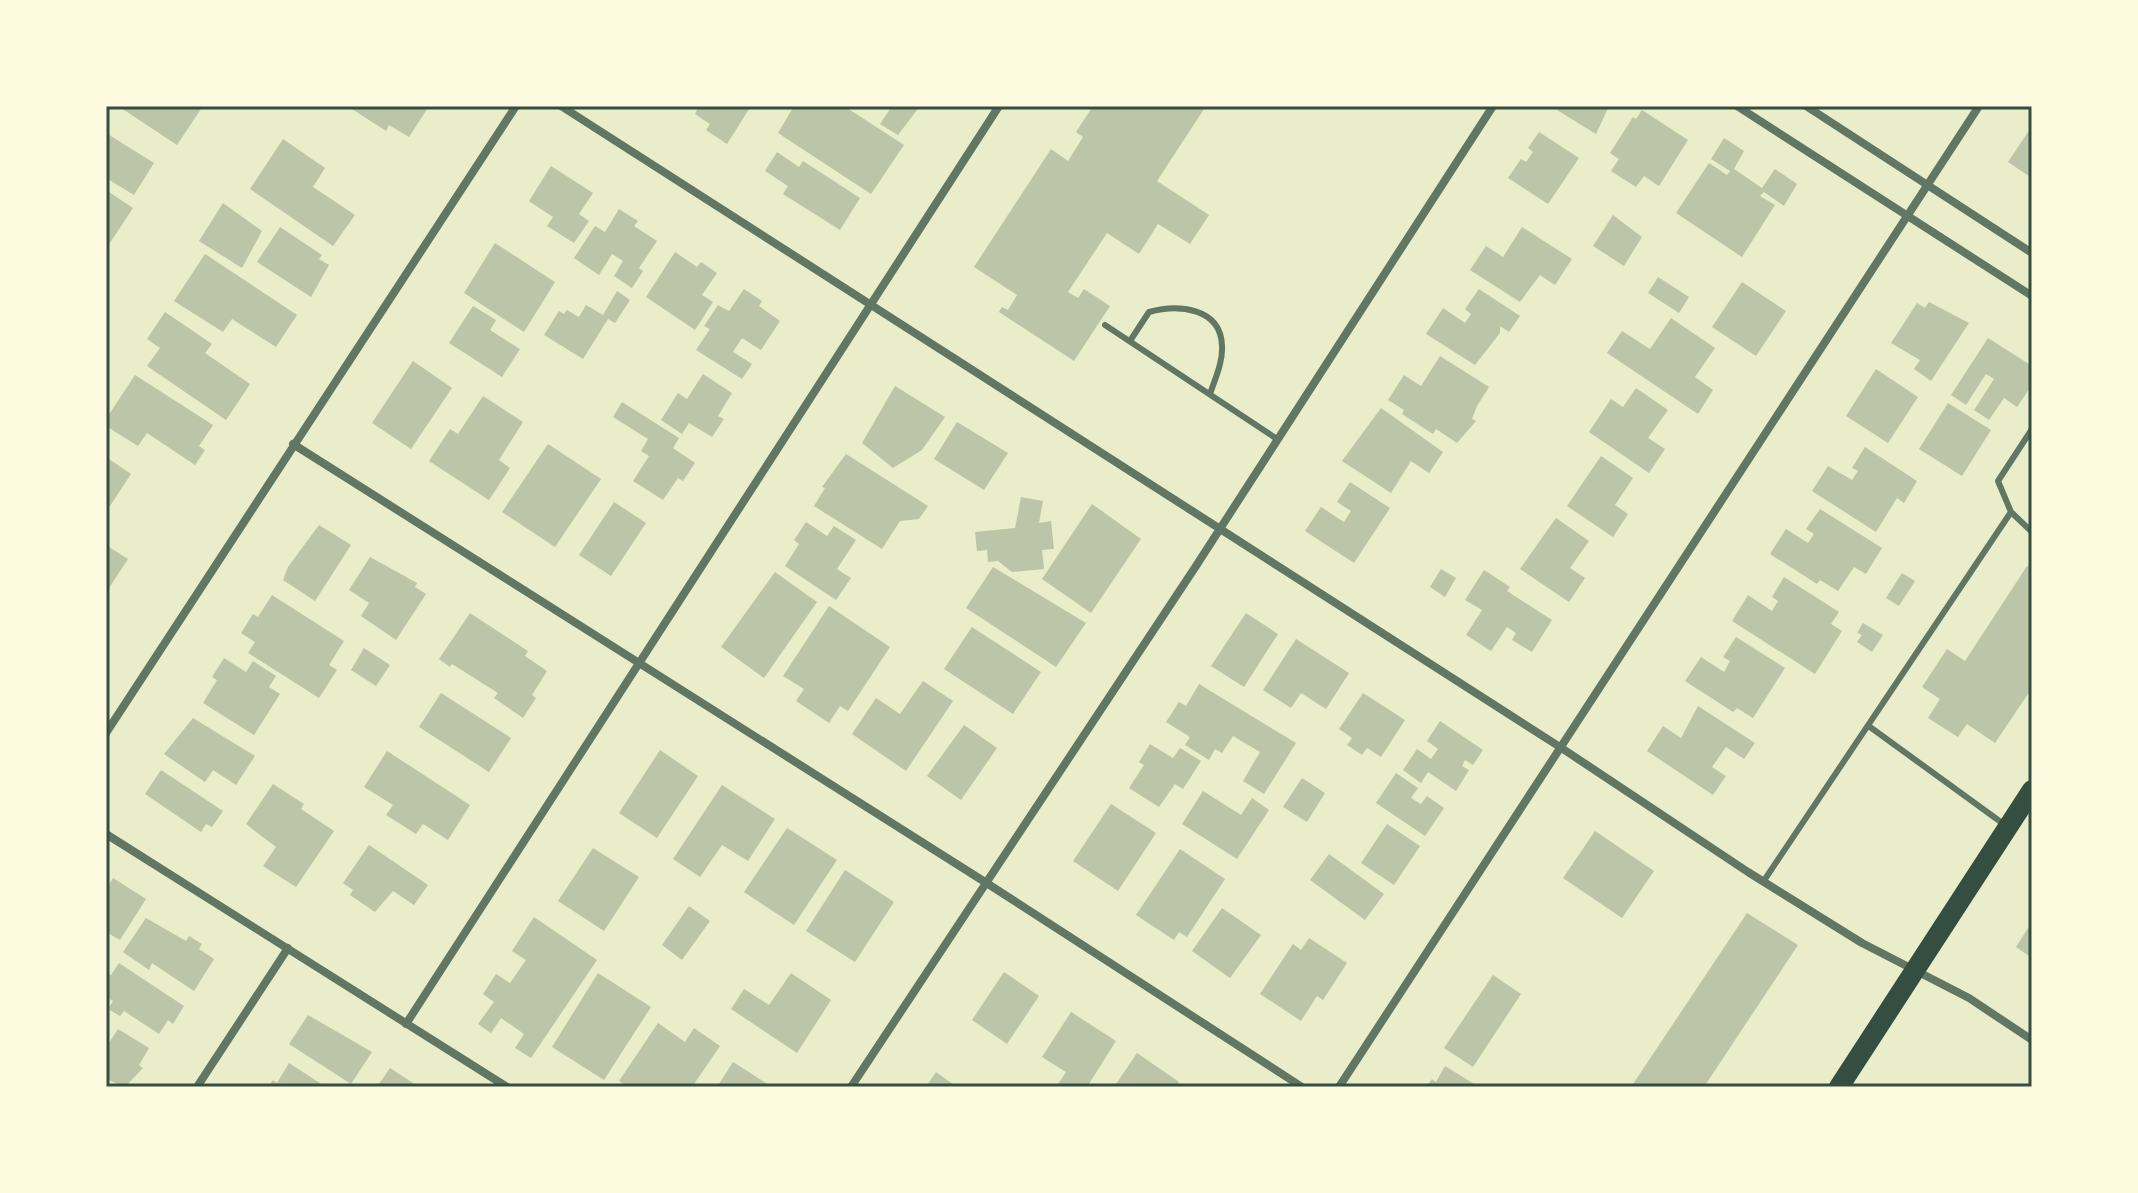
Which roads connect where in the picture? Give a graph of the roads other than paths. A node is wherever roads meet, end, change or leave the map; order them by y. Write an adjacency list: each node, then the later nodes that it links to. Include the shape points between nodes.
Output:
1 (516, 106): 18 (street)
2 (561, 106): 12 (street)
3 (999, 106): 12 (street)
4 (1493, 106): 17 (street)
5 (1737, 106): 9 (street)
6 (1806, 106): 8 (street)
7 (1979, 106): 8 (street)
8 (1928, 184): 9 (street); 10 (street)
9 (1908, 216): 11 (street); 25 (street)
10 (2032, 253)
11 (2032, 296)
12 (871, 303): 20 (street); 22 (street)
13 (1105, 325): 14 (lane)
14 (1130, 341): 15 (lane); 15 (lane, via 1149,312 1176,307 1198,311 1217,329 1222,344)
15 (1210, 394): 17 (lane)
16 (2032, 429): 19 (lane, via 1998,481)
17 (1277, 439): 20 (street)
18 (293, 444): 22 (street); 24 (street)
19 (2011, 512): 21 (lane); 23 (lane)
20 (1220, 530): 25 (street); 29 (street)
21 (2032, 532)
22 (640, 663): 29 (street); 33 (street)
23 (1870, 727): 27 (lane); 30 (lane)
24 (106, 733)
25 (1560, 747): 30 (street); 39 (street)
26 (2032, 790): 27 (main road)
27 (2008, 827): 32 (main road)
28 (106, 834): 31 (street)
29 (985, 882): 37 (street); 38 (street)
30 (1763, 882): 32 (street)
31 (288, 948): 33 (street); 35 (street)
32 (1914, 972): 34 (street, via 1969,998); 40 (main road)
33 (406, 1024): 36 (street)
34 (2032, 1040)
35 (197, 1087)
36 (507, 1087)
37 (851, 1087)
38 (1302, 1087)
39 (1339, 1087)
40 (1839, 1087)

